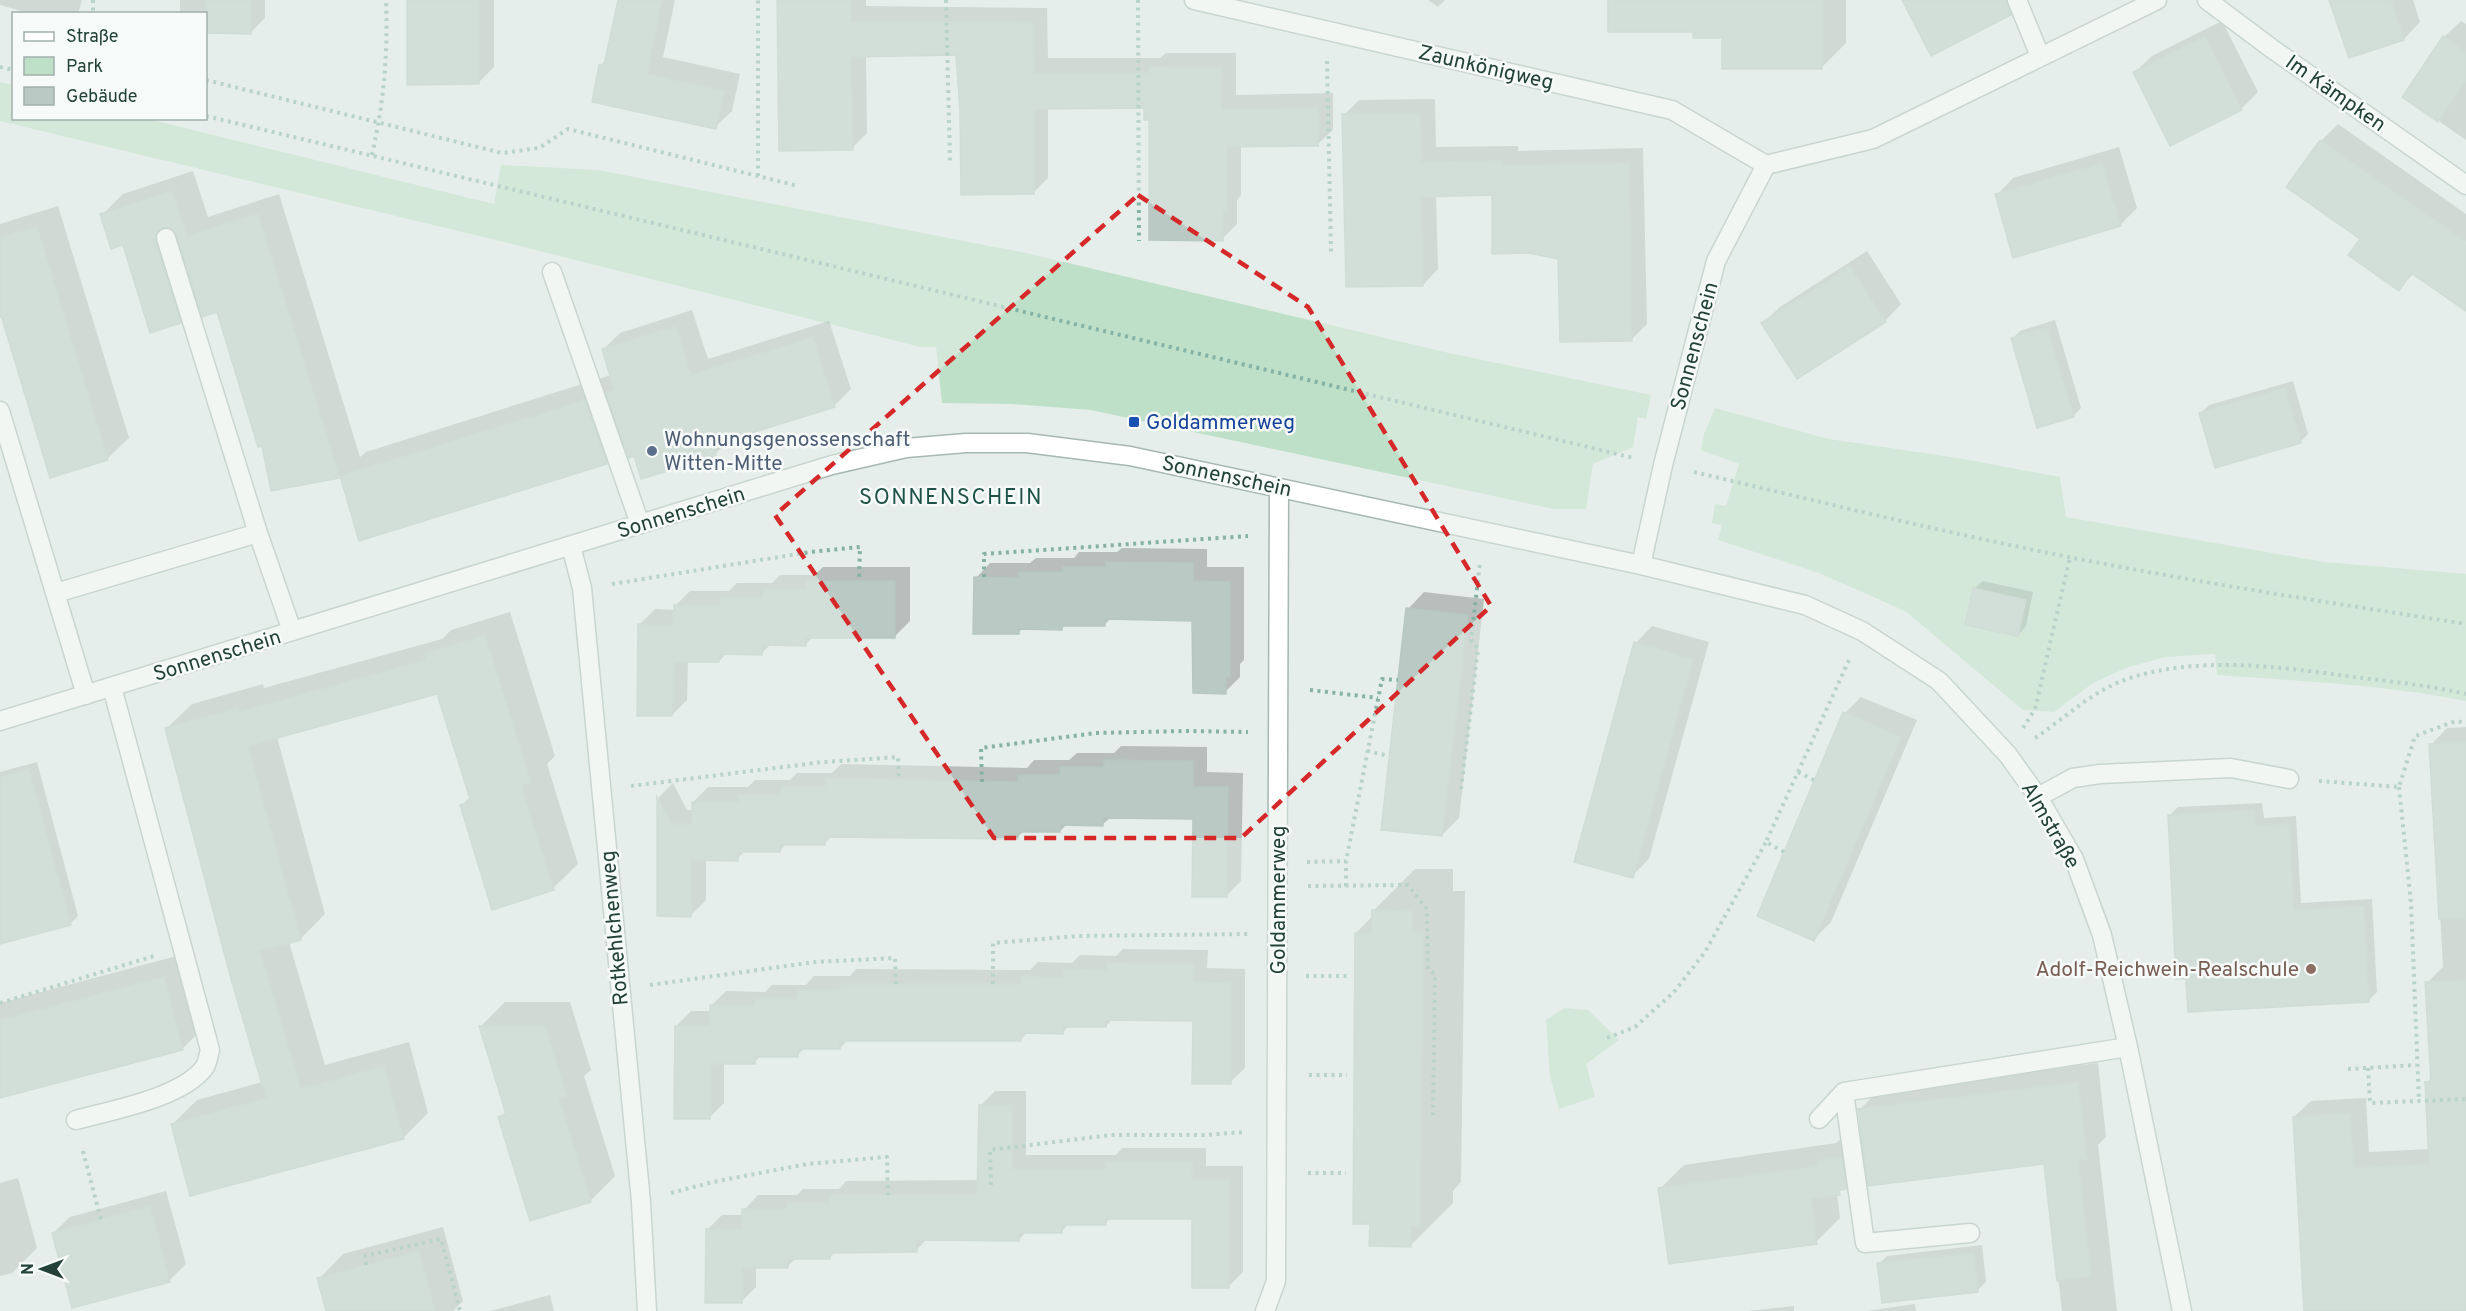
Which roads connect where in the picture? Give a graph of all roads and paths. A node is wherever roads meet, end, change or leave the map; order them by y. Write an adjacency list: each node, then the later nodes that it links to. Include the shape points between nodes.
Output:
1 (386, 0): 13 (path, via 388,44)
2 (758, 0): 17 (path)
3 (946, 0): 15 (path)
4 (1138, 0): 21 (path)
5 (1194, 0): 9 (street, Zaunkönigweg)
6 (2017, 0): 10 (street)
7 (2157, 0): 10 (street)
8 (2207, 0): 18 (street, Im Kämpken)
9 (1326, 31): 16 (street, Zaunkönigweg, via 1672,110); 22 (path)
10 (2040, 56): 16 (street, via 1873,139)
11 (207, 80): 13 (path)
12 (207, 116): 14 (path)
13 (379, 123): 14 (path); 17 (path, via 502,153 539,147 568,129)
14 (372, 155): 25 (path)
15 (950, 162)
16 (1766, 165): 25 (street, Sonnenschein, via 1716,261)
17 (758, 176): 19 (path)
18 (2466, 185)
19 (798, 186)
20 (166, 238): 29 (street)
21 (1139, 241)
22 (1331, 252)
23 (552, 272): 27 (street)
24 (0, 411): 37 (street)
25 (1662, 465): 32 (path); 33 (street, Sonnenschein)
26 (1279, 488): 27 (street, Sonnenschein, via 1130,456 1027,443 966,443 906,448 832,465); 28 (street, Sonnenschein); 30 (street, Goldammerweg)
27 (640, 524): 31 (street, Sonnenschein)
28 (1484, 531): 33 (street, Sonnenschein); 59 (path, via 1470,640 1478,649)
29 (258, 533): 37 (street); 39 (street)
30 (1279, 535): 34 (path, via 984,554); 42 (street, Goldammerweg)
31 (571, 546): 36 (street, Rotkehlchenweg); 39 (street, Sonnenschein)
32 (2070, 557): 38 (path); 51 (path, via 2035,709)
33 (1641, 565): 40 (street, Almstraße, via 1805,605)
34 (984, 577)
35 (859, 581): 36 (path, via 860,547)
36 (582, 588): 60 (street, Rotkehlchenweg)
37 (56, 592): 45 (street)
38 (2466, 624)
39 (292, 631): 43 (street, Sonnenschein)
40 (1862, 631): 51 (street, Almstraße, via 1939,681); 53 (path)
41 (1398, 680): 46 (path, via 1382,679)
42 (1279, 686): 46 (path); 49 (street, Goldammerweg)
43 (112, 687): 45 (street, Sonnenschein); 67 (street)
44 (2466, 693): 51 (path, via 2322,672 2231,665 2158,670 2088,698)
45 (86, 695): 47 (street, Sonnenschein)
46 (1378, 698): 50 (path)
47 (0, 722)
48 (2466, 723): 58 (path, via 2456,721 2415,736)
49 (1279, 733): 57 (path, via 1096,733 981,748); 64 (street, Goldammerweg)
50 (1367, 751): 52 (path); 65 (path, via 1346,861)
51 (2008, 755): 61 (street, Almstraße)
52 (1389, 756)
53 (1798, 772): 56 (path); 62 (path)
54 (2289, 779): 58 (path); 61 (street, via 2231,768 2100,774 2073,778)
55 (899, 780): 60 (path, via 898,757 823,762)
56 (1814, 780)
57 (982, 782)
58 (2399, 788): 83 (path, via 2411,903)
59 (1461, 789)
60 (601, 790): 72 (street, Rotkehlchenweg)
61 (2038, 797): 75 (street, Almstraße, via 2074,859 2102,935)
62 (1766, 842): 63 (path); 74 (path, via 1705,952 1674,992 1635,1027)
63 (1784, 852)
64 (1278, 886): 65 (path); 66 (street, Goldammerweg)
65 (1346, 886): 84 (path, via 1408,885 1427,909 1428,969 1435,975)
66 (1278, 934): 68 (street, Goldammerweg); 71 (path, via 1077,936 993,943)
67 (182, 948): 73 (path); 86 (street, via 210,1050 206,1066 188,1082 162,1094)
68 (1277, 976): 69 (path); 79 (street, Goldammerweg)
69 (1348, 976)
70 (896, 984): 72 (path, via 895,958 815,962)
71 (993, 984)
72 (620, 990): 92 (street, Rotkehlchenweg)
73 (0, 1003)
74 (1607, 1038)
75 (2128, 1047): 81 (street); 99 (street, Almstraße)
76 (2416, 1065): 77 (path)
77 (2368, 1068): 78 (path); 83 (path, via 2370,1103)
78 (2348, 1069)
79 (1277, 1075): 80 (path); 87 (street, Goldammerweg)
80 (1347, 1075)
81 (1844, 1092): 85 (street); 94 (street, via 1865,1243)
82 (2466, 1099): 83 (path)
83 (2419, 1101)
84 (1433, 1116)
85 (1819, 1119)
86 (76, 1120): 93 (path)
87 (1276, 1130): 88 (street, Goldammerweg); 90 (path, via 1110,1136 990,1150)
88 (1277, 1173): 89 (path); 98 (street, Goldammerweg, via 1276,1281)
89 (1346, 1173)
90 (991, 1185)
91 (888, 1195): 92 (path, via 887,1157 807,1164 713,1182)
92 (641, 1202): 97 (street, Rotkehlchenweg)
93 (101, 1220)
94 (1970, 1233)
95 (366, 1265): 96 (path, via 365,1256 441,1239)
96 (460, 1311)
97 (647, 1311)
98 (1264, 1311)
99 (2182, 1311)

